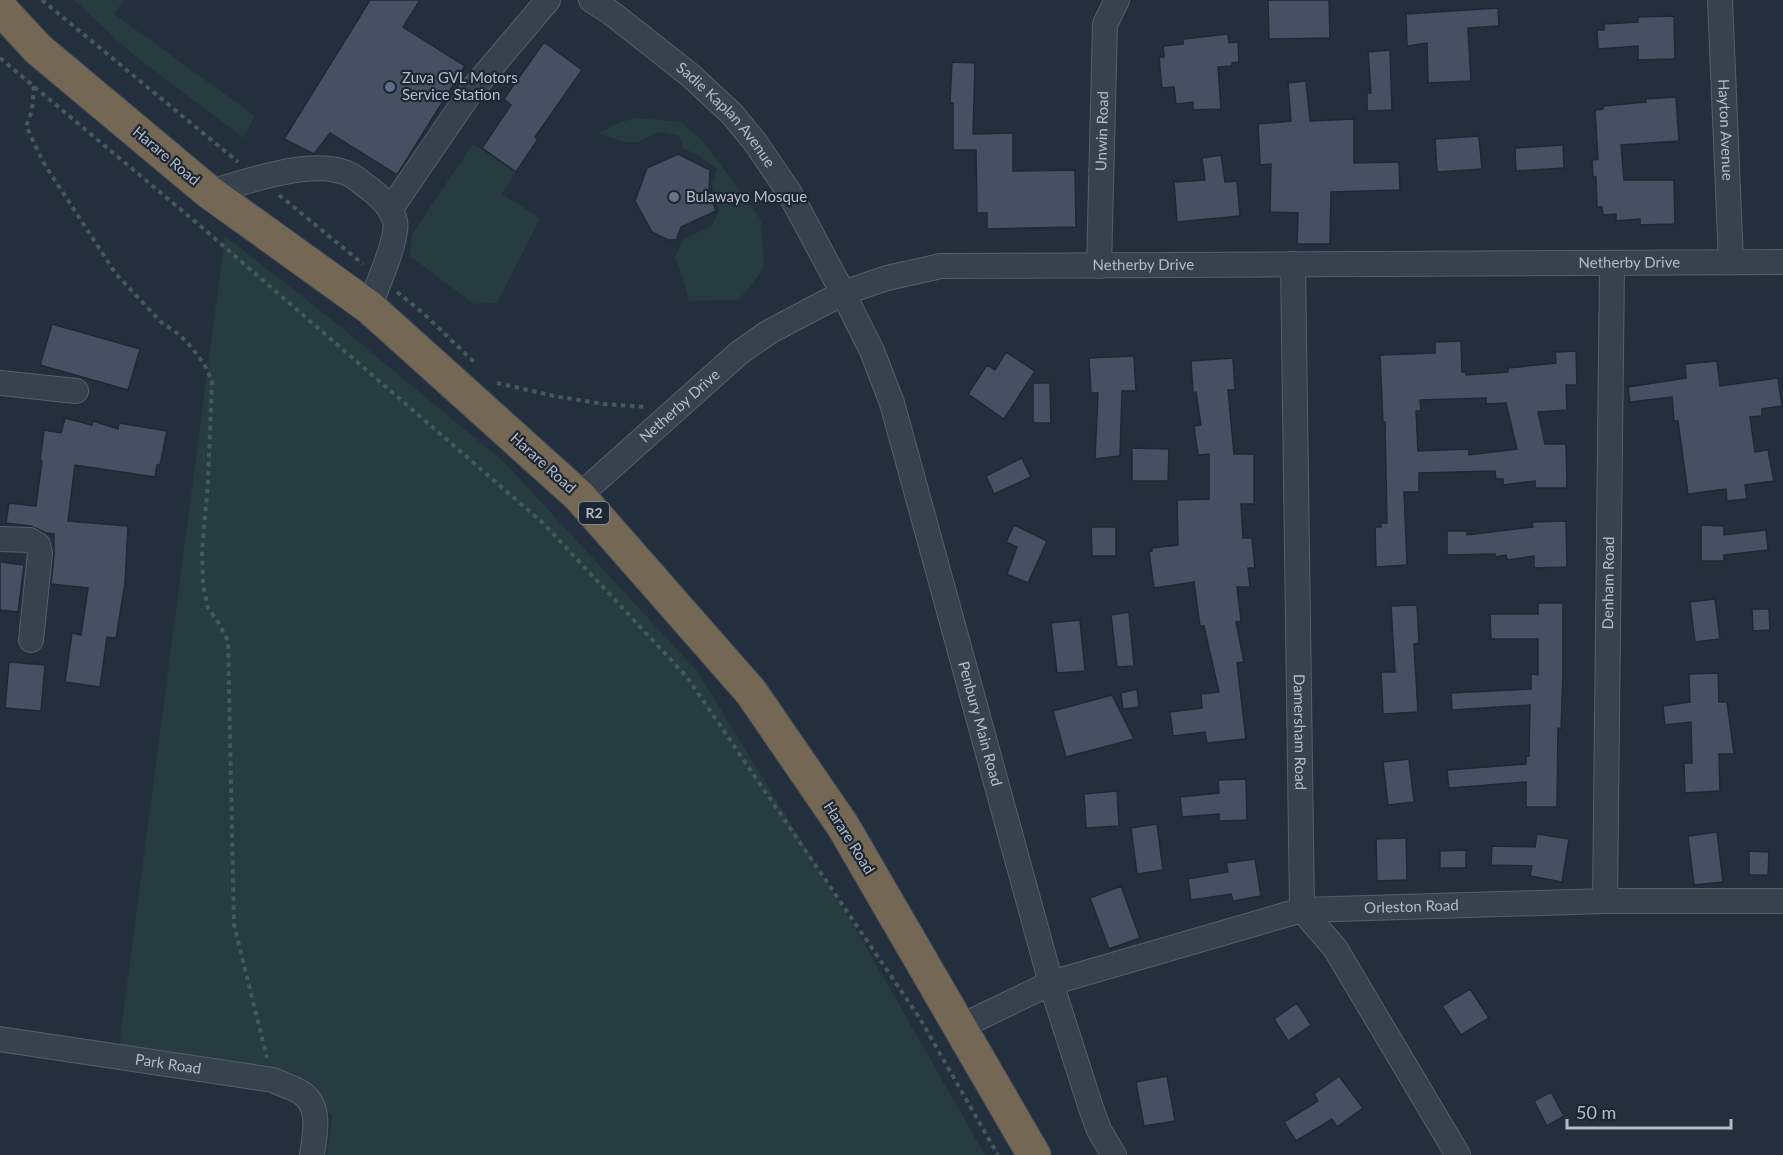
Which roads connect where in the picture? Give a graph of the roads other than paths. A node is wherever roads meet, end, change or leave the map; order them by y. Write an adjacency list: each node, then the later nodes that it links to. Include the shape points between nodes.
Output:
1 (548, 0): 7 (street, via 472,90)
2 (591, 0): 14 (street, Sadie Kaplan Avenue, via 690,75 732,114 789,192)
3 (1117, 0): 12 (street, Unwin Road, via 1105,24)
4 (1720, 0): 8 (street, Hayton Avenue)
5 (0, 8): 6 (highway, Harare Road / R2, via 38,49)
6 (209, 192): 7 (street, via 296,170 328,168 351,175); 13 (highway, Harare Road / R2)
7 (390, 210): 13 (street, via 396,222 389,258)
8 (1731, 261): 9 (street, Netherby Drive); 10 (street, Netherby Drive)
9 (1783, 262)
10 (1612, 263): 11 (street, Netherby Drive); 21 (street, Denham Road)
11 (1293, 264): 12 (street, Netherby Drive); 22 (street, Damersham Road)
12 (1099, 266): 14 (street, Netherby Drive, via 941,266)
13 (375, 293): 17 (highway, Harare Road / R2)
14 (843, 293): 17 (street, Netherby Drive, via 769,332 740,353); 23 (street, Penbury Main Road, via 892,403)
15 (0, 383): 16 (street)
16 (76, 391)
17 (579, 496): 24 (highway, Harare Road / R2, via 751,692 843,826)
18 (0, 539): 19 (street, via 30,540 38,545)
19 (31, 640)
20 (1783, 901): 21 (street, Orleston Road)
21 (1605, 902): 22 (street, Orleston Road)
22 (1302, 910): 23 (street, Orleston Road); 29 (street, via 1335,948)
23 (1051, 983): 24 (street, Orleston Road); 28 (street, Penbury Main Road, via 1091,1108)
24 (960, 1027): 27 (highway, Harare Road / R2)
25 (0, 1039): 26 (street, Park Road, via 273,1080 303,1094 310,1103 317,1121)
26 (312, 1155)
27 (1034, 1155)
28 (1113, 1155)
29 (1458, 1155)

